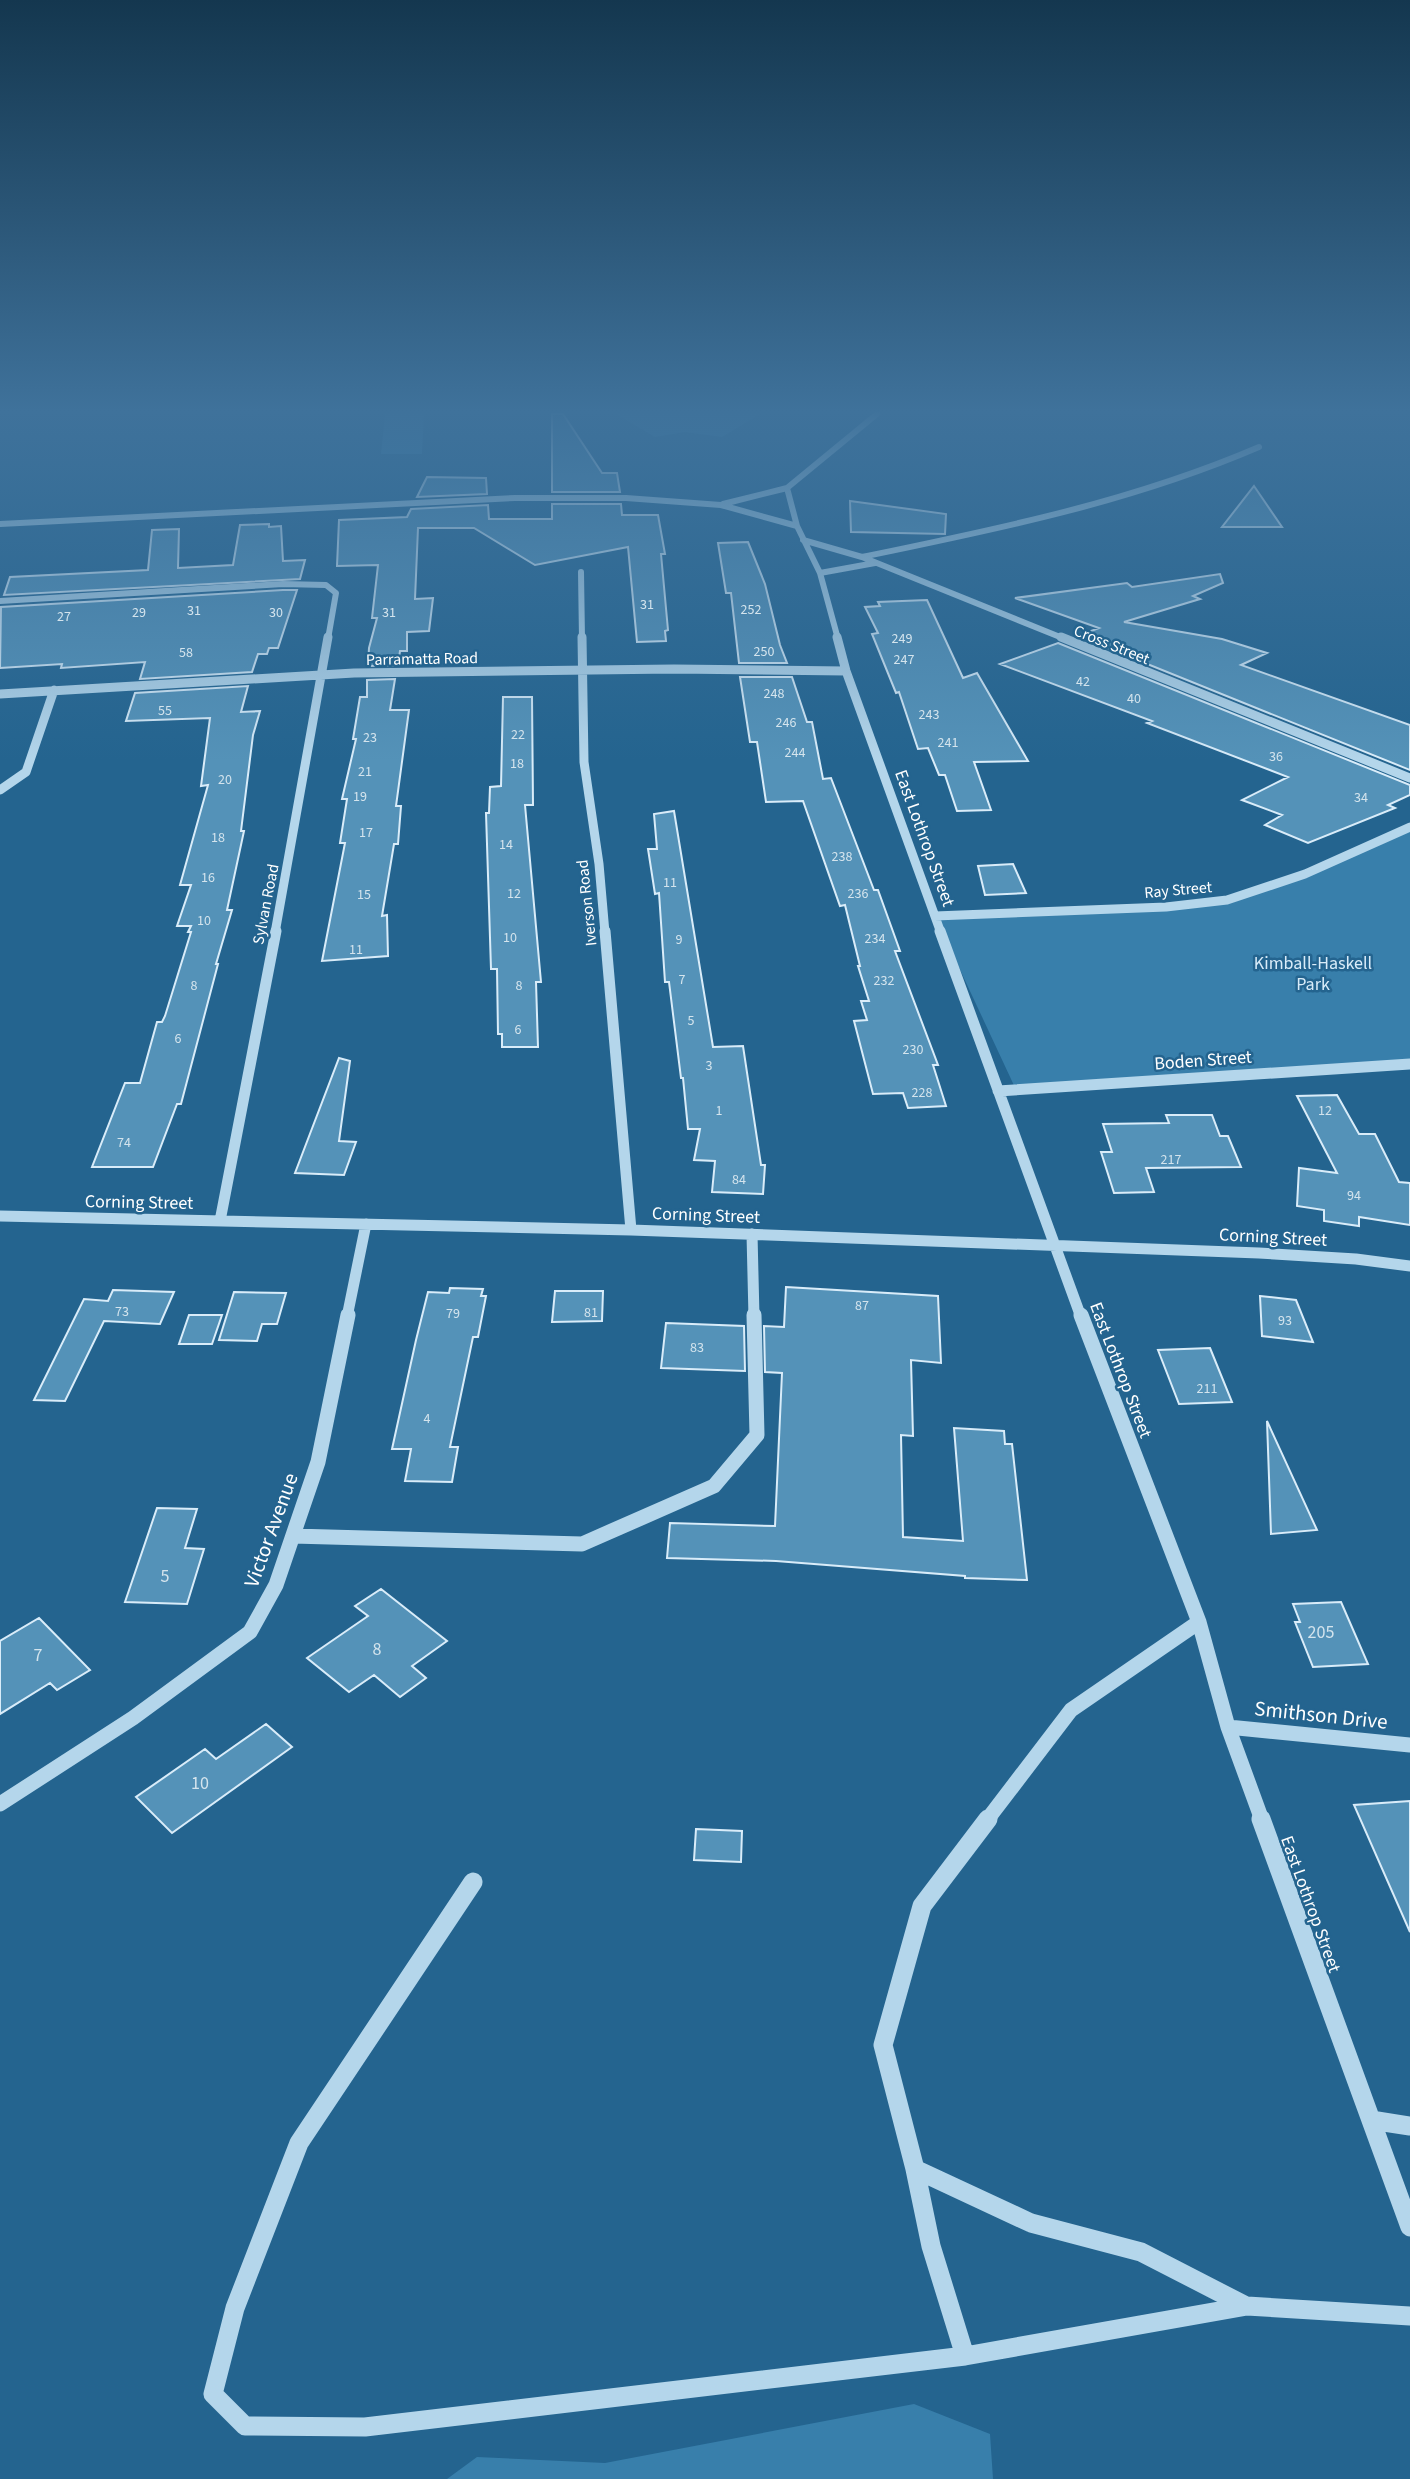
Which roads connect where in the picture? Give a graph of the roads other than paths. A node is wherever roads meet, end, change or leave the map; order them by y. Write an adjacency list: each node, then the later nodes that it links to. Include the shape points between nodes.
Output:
1 (798, 530): 3 (street, East Lothrop Street)
2 (1002, 530): 4 (street)
3 (803, 540): 4 (street, Cross Street); 7 (street, East Lothrop Street)
4 (862, 557): 5 (street, Cross Street)
5 (876, 563): 7 (street); 14 (street, Cross Street)
6 (581, 572): 9 (street, Iverson Road)
7 (820, 573): 10 (street, East Lothrop Street)
8 (0, 601): 11 (street, Sylvan Road, via 326,585 336,593)
9 (583, 670): 10 (street, Parramatta Road); 11 (street, Parramatta Road); 23 (street, Iverson Road, via 584,762 599,864)
10 (846, 671): 17 (street, East Lothrop Street)
11 (321, 675): 12 (street, Parramatta Road); 21 (street, Sylvan Road)
12 (54, 690): 13 (street, Parramatta Road); 15 (street, via 26,772)
13 (0, 694)
14 (1410, 778)
15 (0, 790)
16 (1410, 827): 17 (street, Ray Street, via 1305,874 1227,900 1166,907)
17 (935, 916): 19 (street, East Lothrop Street)
18 (1410, 1064): 19 (street, Boden Street)
19 (998, 1091): 25 (street, East Lothrop Street)
20 (0, 1216): 21 (street, Corning Street)
21 (220, 1221): 22 (street, Corning Street)
22 (366, 1224): 23 (street, Corning Street); 27 (street, Victor Avenue, via 318,1462)
23 (631, 1230): 24 (street, Corning Street)
24 (752, 1234): 25 (street, Corning Street); 27 (street, via 757,1435 713,1486 582,1544)
25 (1054, 1246): 26 (street, Corning Street, via 1259,1253); 28 (street, East Lothrop Street)
26 (1410, 1266)
27 (293, 1536): 31 (street, Victor Avenue, via 276,1585 250,1632 133,1718)
28 (1199, 1622): 29 (street, East Lothrop Street); 35 (street, via 1071,1710 922,1906 883,2045)
29 (1228, 1727): 30 (street, Smithson Drive); 33 (street, East Lothrop Street)
30 (1410, 1745)
31 (0, 1804)
32 (473, 1882): 39 (street, via 299,2143 235,2308 213,2394 245,2426 365,2427)
33 (1371, 2120): 34 (street); 36 (street, East Lothrop Street)
34 (1410, 2126)
35 (915, 2169): 37 (street, via 1031,2223 1141,2252); 39 (street, via 931,2246)
36 (1410, 2227)
37 (1247, 2306): 38 (street); 39 (street)
38 (1410, 2316)
39 (965, 2356)

